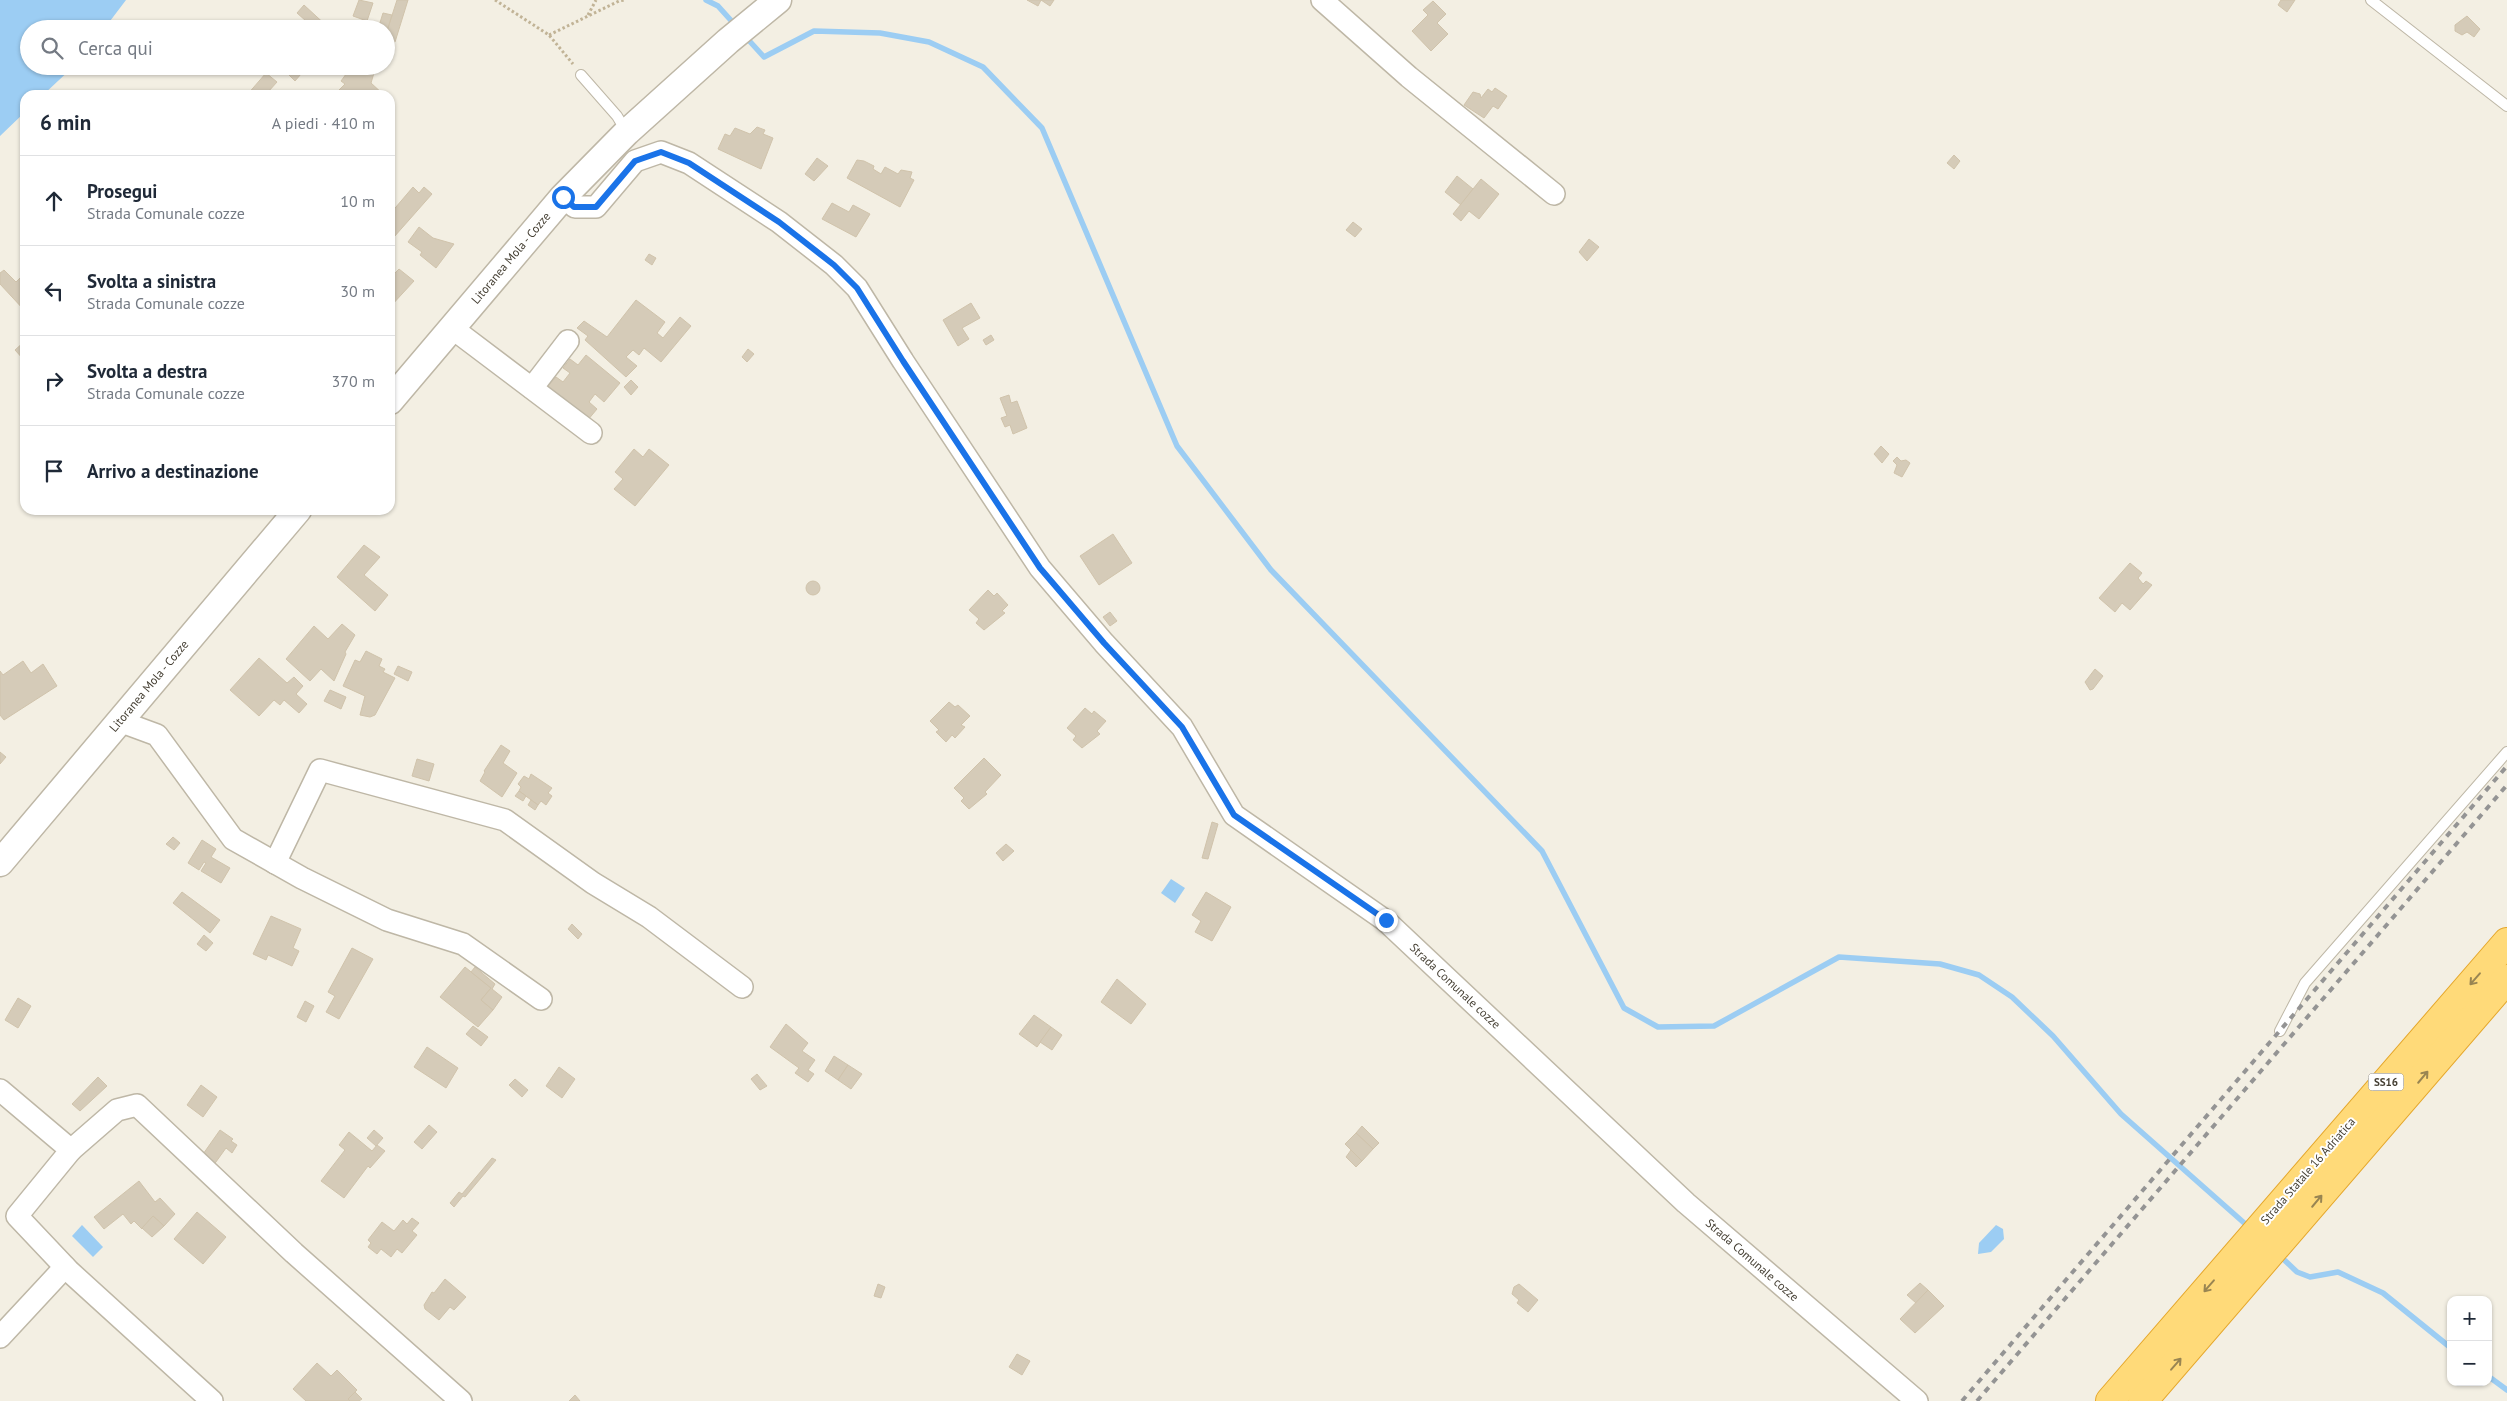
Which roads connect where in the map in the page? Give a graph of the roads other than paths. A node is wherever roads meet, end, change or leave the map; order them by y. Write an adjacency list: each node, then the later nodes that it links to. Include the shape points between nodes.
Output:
1 (1322, 0): 7 (street, via 1409,77)
2 (2371, 0): 5 (lane)
3 (768, 8): 6 (street, Litoranea Mola - Cozze)
4 (581, 75): 6 (lane)
5 (2507, 106)
6 (627, 132): 8 (street, Litoranea Mola - Cozze)
7 (1554, 194)
8 (563, 197): 9 (street, Litoranea Mola - Cozze); 31 (street, Strada Comunale cozze, via 574,207 596,207 635,161 661,152 689,163 779,222 834,265 857,288 1040,568 1182,727 1234,815 1386,920 1686,1203)
9 (452, 328): 11 (street); 12 (street, Litoranea Mola - Cozze)
10 (568, 341): 11 (street)
11 (532, 388): 13 (street)
12 (395, 395)
13 (591, 433)
14 (294, 515): 15 (street, Litoranea Mola - Cozze)
15 (119, 721): 17 (street, Litoranea Mola - Cozze); 18 (street, via 157,735 233,839)
16 (2507, 752): 23 (lane, via 2305,982)
17 (0, 863)
18 (275, 863): 21 (street, via 320,770 505,820 593,883 649,917); 22 (street, via 387,920 463,944)
19 (2507, 942): 26 (highway, Strada Statale 16 Adriatica / SS16, one-way to 26, via 2265,1221)
20 (2507, 979): 26 (highway, Strada Statale 16 Adriatica / SS16, one-way to 20, via 2286,1238)
21 (742, 987)
22 (540, 1000)
23 (2280, 1031)
24 (0, 1090): 25 (street)
25 (71, 1150): 27 (street, via 17,1216); 30 (street, via 117,1110 137,1105 294,1254)
26 (2251, 1258): 32 (highway, Strada Statale 16 Adriatica / SS16, one-way to 32); 33 (highway, Strada Statale 16 Adriatica / SS16, one-way to 26)
27 (65, 1267): 28 (street); 29 (street)
28 (0, 1337)
29 (212, 1401)
30 (461, 1401)
31 (1917, 1401)
32 (2110, 1401)
33 (2144, 1401)

